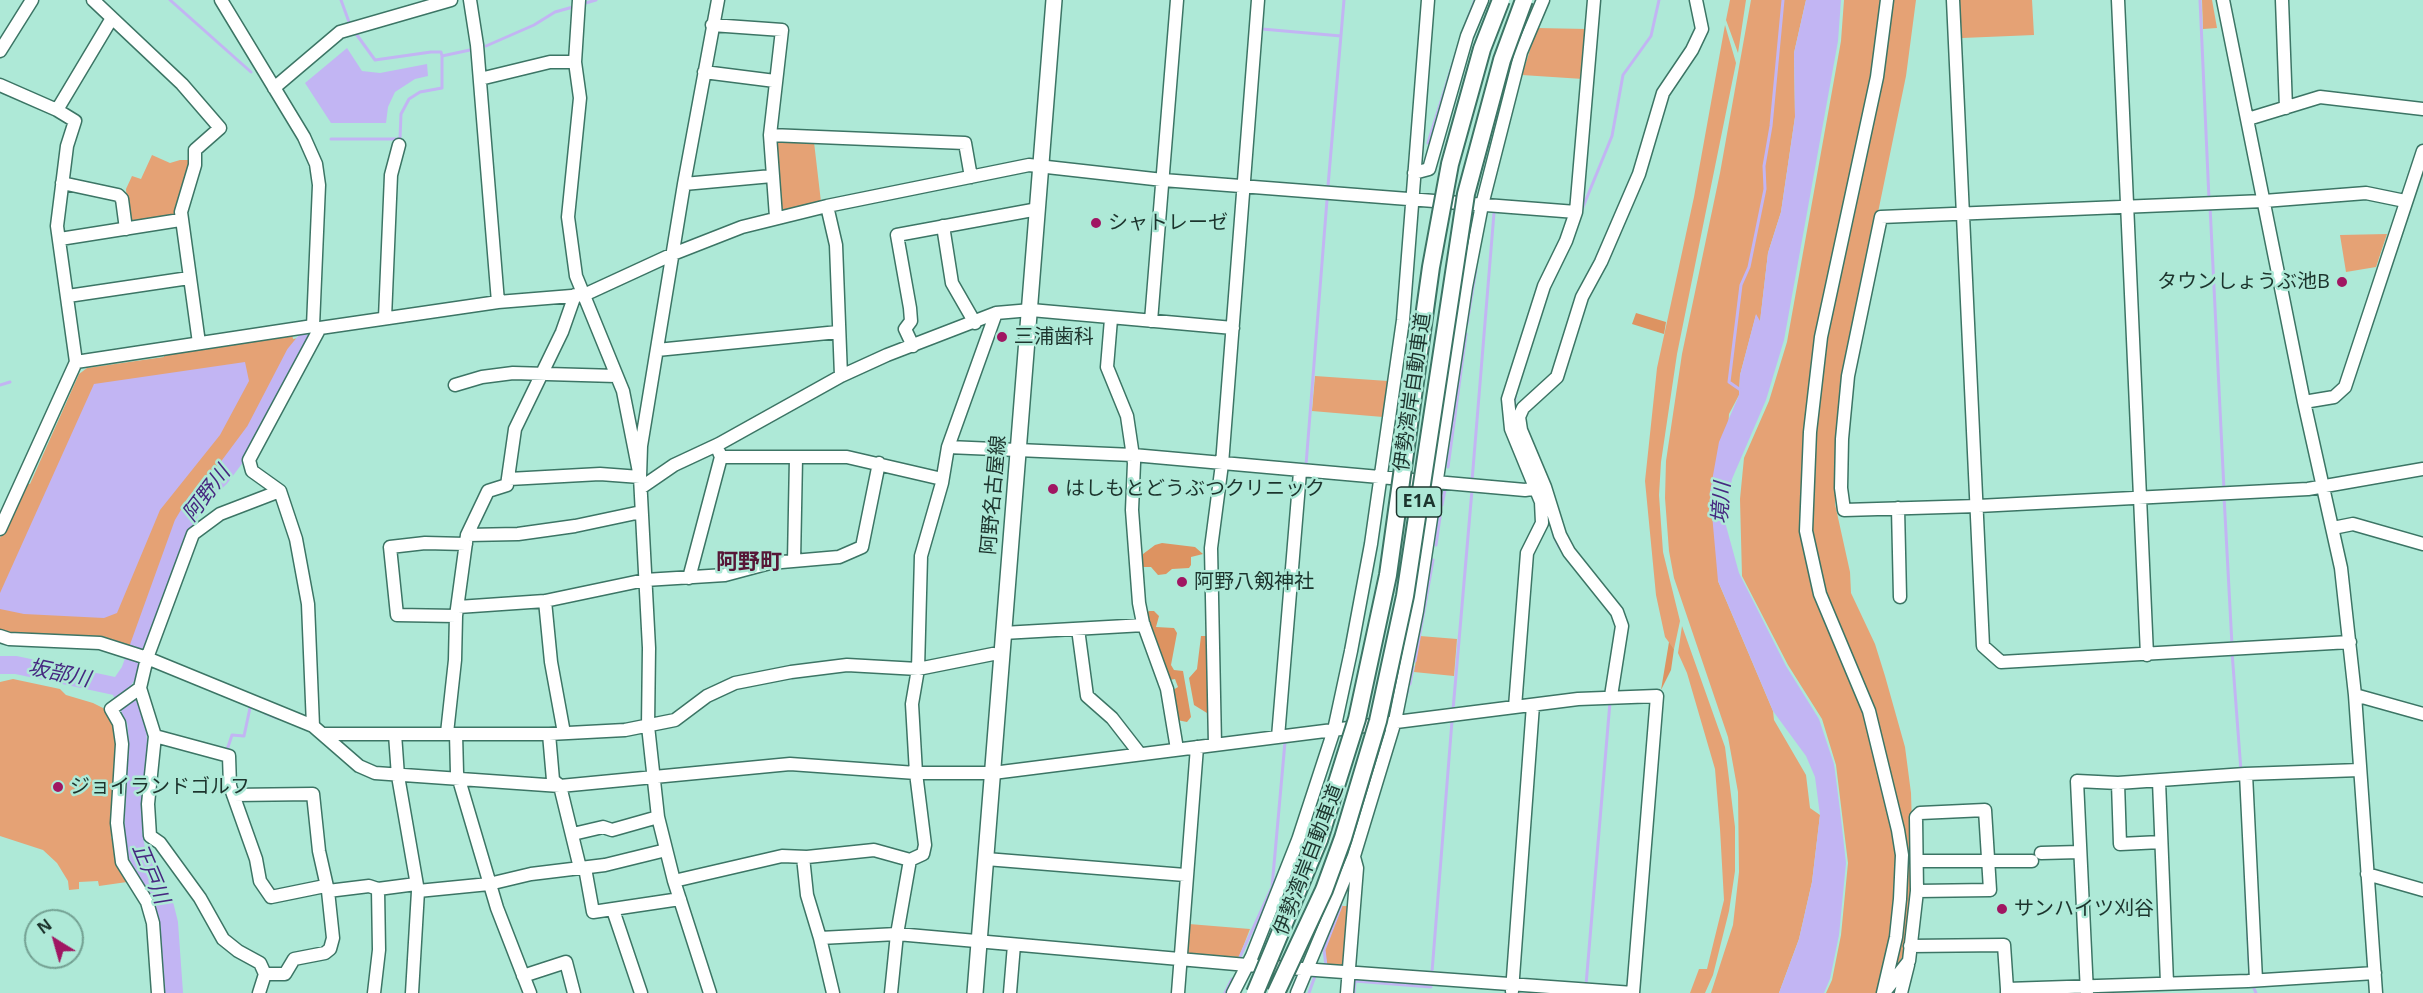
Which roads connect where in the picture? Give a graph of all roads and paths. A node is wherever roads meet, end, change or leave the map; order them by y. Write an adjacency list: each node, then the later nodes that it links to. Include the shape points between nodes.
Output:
1 (32, 0): 25 (street)
2 (93, 0): 23 (street)
3 (221, 0): 31 (street)
4 (451, 0): 31 (street, via 340,32)
5 (470, 0): 28 (street)
6 (579, 0): 26 (street)
7 (1054, 0): 39 (main road, 阿野名古屋線)
8 (1176, 0): 43 (street)
9 (1258, 0): 46 (street)
10 (1428, 0): 40 (street)
11 (1482, 0): 40 (street, via 1467,36 1429,169)
12 (1501, 0): 213 (highway, 伊勢湾岸自動車道 / E1A, bridge, via 1482,49 1450,164 1429,278 1388,575 1357,719 1319,840)
13 (1524, 0): 214 (highway, 伊勢湾岸自動車道 / E1A, bridge, via 1496,82 1466,194 1405,597 1378,721 1340,848)
14 (1543, 0): 50 (street, via 1521,52)
15 (1594, 0): 54 (street)
16 (1696, 0): 100 (street, via 1702,29 1663,93 1646,157 1582,297 1557,377 1523,408 1519,417)
17 (1887, 0): 217 (street, via 1877,76 1821,337 1809,432 1806,520 1817,584 1869,711 1898,830 1902,855 1900,899)
18 (1953, 0): 55 (street)
19 (2118, 0): 52 (street)
20 (2223, 0): 35 (street)
21 (2282, 0): 32 (street)
22 (717, 1): 24 (street)
23 (112, 18): 34 (street); 57 (street, via 182,84 220,129 195,150 195,165)
24 (712, 25): 27 (street); 29 (street, via 782,30)
25 (0, 51)
26 (575, 62): 28 (street, via 550,62); 63 (street, via 580,98 568,217)
27 (704, 72): 29 (street); 45 (street)
28 (480, 79): 65 (street)
29 (775, 81): 36 (street)
30 (0, 85): 34 (street)
31 (274, 88): 72 (street, via 310,150 318,174)
32 (2286, 108): 33 (street, via 2320,97); 35 (street)
33 (2423, 109)
34 (57, 110): 44 (street, via 75,121)
35 (2248, 119): 48 (street)
36 (770, 135): 41 (street); 42 (street, via 965,143)
37 (399, 145): 68 (street, via 391,175)
38 (2423, 151): 49 (street)
39 (1042, 167): 42 (street, via 1029,165); 43 (street); 53 (main road, 阿野名古屋線)
40 (1414, 173): 47 (street)
41 (772, 176): 45 (street); 56 (street)
42 (971, 177): 51 (street)
43 (1163, 180): 46 (street); 70 (street)
44 (62, 183): 59 (street, via 118,195); 60 (street, via 57,226)
45 (684, 184): 61 (street)
46 (1245, 187): 47 (street); 73 (street)
47 (1413, 199): 50 (street); 94 (street, via 1403,320)
48 (2264, 201): 49 (street, via 2366,194); 52 (street); 83 (street)
49 (2405, 201): 83 (street, via 2345,387 2334,398)
50 (1482, 205): 54 (street); 98 (street)
51 (827, 206): 56 (street); 74 (street, via 836,245)
52 (2127, 206): 55 (street); 102 (street)
53 (1038, 209): 58 (street); 66 (main road, 阿野名古屋線)
54 (1576, 212): 100 (street, via 1540,296 1508,399 1510,429)
55 (1964, 213): 103 (street); 104 (street, via 1881,217 1848,376 1840,488 1844,510)
56 (776, 217): 61 (street)
57 (180, 220): 59 (street); 62 (street)
58 (943, 226): 71 (street, via 952,283); 76 (street, via 897,235 910,308 911,321 905,328)
59 (126, 229): 60 (street)
60 (60, 239): 64 (street)
61 (673, 254): 63 (street); 77 (street)
62 (189, 278): 64 (street); 75 (street)
63 (580, 295): 65 (street); 79 (street); 80 (street)
64 (68, 296): 78 (street)
65 (498, 302): 68 (street)
66 (1031, 310): 67 (street); 69 (street); 86 (main road, 阿野名古屋線)
67 (996, 313): 71 (street); 85 (street)
68 (385, 318): 72 (street)
69 (1111, 319): 70 (street); 87 (street, via 1107,367 1127,416)
70 (1151, 321): 73 (street)
71 (975, 323): 76 (street)
72 (317, 327): 75 (street); 101 (street, via 249,460 252,471)
73 (1233, 328): 91 (street)
74 (838, 332): 77 (street); 81 (street)
75 (199, 343): 78 (street)
76 (913, 346): 81 (street)
77 (657, 350): 97 (street, via 641,446)
78 (76, 362): 107 (street)
79 (541, 375): 80 (street); 82 (street, via 513,373); 95 (street, via 515,429)
80 (616, 376): 97 (street, via 623,392)
81 (841, 376): 84 (street)
82 (455, 385)
83 (2304, 402): 99 (street)
84 (717, 444): 88 (street); 97 (street)
85 (948, 447): 86 (street); 96 (street)
86 (1020, 448): 87 (street); 118 (main road, 阿野名古屋線)
87 (1133, 455): 91 (street); 116 (street, via 1132,510)
88 (721, 457): 89 (street); 111 (street)
89 (796, 458): 90 (street, via 835,456); 110 (street)
90 (879, 463): 96 (street); 110 (street, via 862,547 839,557)
91 (1222, 464): 93 (street); 143 (street, via 1211,548)
92 (2423, 469): 99 (street)
93 (1300, 472): 94 (street); 142 (street)
94 (1379, 478): 98 (street); 135 (street, via 1371,544)
95 (509, 479): 97 (street, via 600,474); 108 (street, via 507,485 488,491)
96 (942, 479): 125 (street, via 921,556)
97 (641, 482): 105 (street)
98 (1438, 482): 100 (street); 132 (street)
99 (2322, 487): 102 (street); 106 (street)
100 (1541, 489): 127 (street, via 1569,552 1617,612 1622,626); 130 (street, via 1542,523 1527,554)
101 (280, 490): 124 (street, via 220,514 193,534); 133 (street, via 296,539 308,604)
102 (2141, 498): 103 (street); 123 (street)
103 (1978, 506): 104 (street); 123 (street, via 1983,646 2001,662)
104 (1898, 508): 113 (street)
105 (641, 512): 108 (street, via 545,530); 112 (street)
106 (2332, 528): 109 (street, via 2353,524); 120 (street)
107 (0, 529)
108 (466, 539): 115 (street); 115 (street, via 390,547 397,615)
109 (2423, 544)
110 (794, 561): 111 (street)
111 (689, 578): 112 (street)
112 (645, 580): 114 (street); 134 (street)
113 (1900, 597)
114 (545, 601): 115 (street); 137 (street)
115 (457, 612): 136 (street)
116 (1144, 625): 117 (street); 145 (street, via 1167,689)
117 (1078, 629): 118 (street); 146 (street, via 1087,696 1113,718)
118 (1003, 633): 122 (main road, 阿野名古屋線)
119 (4, 637): 121 (street); 124 (street, via 100,643)
120 (2350, 642): 123 (street); 128 (street)
121 (0, 648)
122 (1002, 655): 125 (street); 149 (main road, 阿野名古屋線)
123 (2147, 655)
124 (146, 657): 126 (street); 133 (street)
125 (918, 669): 134 (street, via 847,665 735,683 707,696 675,720); 148 (street, via 912,704)
126 (140, 688): 141 (street); 199 (street, via 111,709 119,723 122,744 117,823 122,862 147,902 153,923)
127 (1611, 696): 129 (street); 196 (street, via 1657,696 1633,993)
128 (2355, 696): 131 (street); 147 (street)
129 (1533, 705): 130 (street); 196 (street)
130 (1515, 707): 132 (street)
131 (2423, 714)
132 (1395, 721): 135 (street); 163 (street)
133 (314, 726): 138 (street)
134 (648, 726): 137 (street); 152 (street)
135 (1334, 730): 142 (street); 188 (street, via 1298,840)
136 (451, 733): 139 (street); 140 (street); 153 (street)
137 (564, 733): 140 (street)
138 (325, 734): 139 (street); 151 (street, via 367,771)
139 (395, 734): 151 (street)
140 (549, 734): 156 (street, via 553,780)
141 (155, 736): 157 (street, via 229,756); 192 (street, via 148,804 150,836 160,843 200,898 223,939 257,960)
142 (1278, 737): 143 (street)
143 (1215, 745): 144 (street)
144 (1197, 747): 145 (street); 170 (street)
145 (1177, 749): 146 (street)
146 (1140, 754): 149 (street)
147 (2360, 770): 150 (street); 171 (street)
148 (916, 773): 149 (street); 152 (street, via 790,764); 165 (street, via 924,845 923,854)
149 (993, 773): 166 (main road, 阿野名古屋線)
150 (2242, 774): 154 (street); 194 (street)
151 (398, 776): 153 (street); 174 (street)
152 (653, 777): 156 (street); 158 (street)
153 (459, 779): 156 (street); 173 (street)
154 (2159, 781): 155 (street); 160 (street)
155 (2118, 783): 160 (street, via 2120,844); 162 (street, via 2077,781)
156 (560, 786): 159 (street)
157 (233, 795): 175 (street, via 260,881 271,897); 175 (street, via 313,794)
158 (658, 817): 159 (street, via 612,830 603,827); 161 (street)
159 (573, 834): 169 (street)
160 (2161, 842): 195 (street)
161 (666, 850): 169 (street); 172 (street)
162 (2080, 852): 168 (street); 197 (street)
163 (1354, 856): 189 (street); 190 (street, via 1357,868)
164 (803, 857): 165 (street, via 874,850); 172 (street, via 765,858); 182 (street, via 807,894)
165 (909, 860): 181 (street)
166 (986, 860): 170 (street); 183 (main road, 阿野名古屋線)
167 (1917, 861): 168 (street); 168 (street, via 1916,817 1920,813 1985,810); 178 (street)
168 (1989, 861): 178 (street, via 1990,890)
169 (583, 868): 173 (street); 180 (street, via 594,912)
170 (1185, 874): 186 (street)
171 (2367, 874): 177 (street); 191 (street)
172 (674, 881): 179 (street)
173 (489, 884): 174 (street); 193 (street)
174 (417, 888): 176 (street); 202 (street)
175 (326, 889): 176 (street); 192 (street, via 333,929 330,949 294,959 285,974)
176 (378, 889): 201 (street, via 379,950)
177 (2423, 890)
178 (1917, 891): 185 (street)
179 (680, 899): 180 (street); 206 (street)
180 (613, 910): 205 (street)
181 (897, 934): 182 (street); 183 (street); 208 (street)
182 (820, 938): 207 (street)
183 (979, 942): 184 (street); 209 (main road, 阿野名古屋線)
184 (1014, 945): 186 (street); 210 (street)
185 (1910, 946): 187 (street); 198 (street, via 2004,945)
186 (1180, 959): 188 (street); 211 (street)
187 (1909, 961): 217 (street); 218 (street)
188 (1247, 965): 189 (street); 212 (street)
189 (1309, 969): 190 (street); 215 (street)
190 (1349, 972): 196 (street); 216 (street)
191 (2375, 973): 194 (street); 219 (street)
192 (265, 974): 200 (street)
193 (523, 976): 203 (street); 204 (street, via 566,962)
194 (2252, 980): 195 (street)
195 (2167, 983): 197 (street)
196 (1512, 989)
197 (2087, 989): 198 (street)
198 (2007, 991)
199 (158, 993)
200 (259, 993)
201 (374, 993)
202 (412, 993)
203 (530, 993)
204 (574, 993)
205 (640, 993)
206 (710, 993)
207 (833, 993)
208 (891, 993)
209 (975, 993)
210 (1010, 993)
211 (1178, 993)
212 (1233, 993)
213 (1255, 993)
214 (1276, 993)
215 (1297, 993)
216 (1347, 993)
217 (1883, 993)
218 (1901, 993)
219 (2376, 993)

